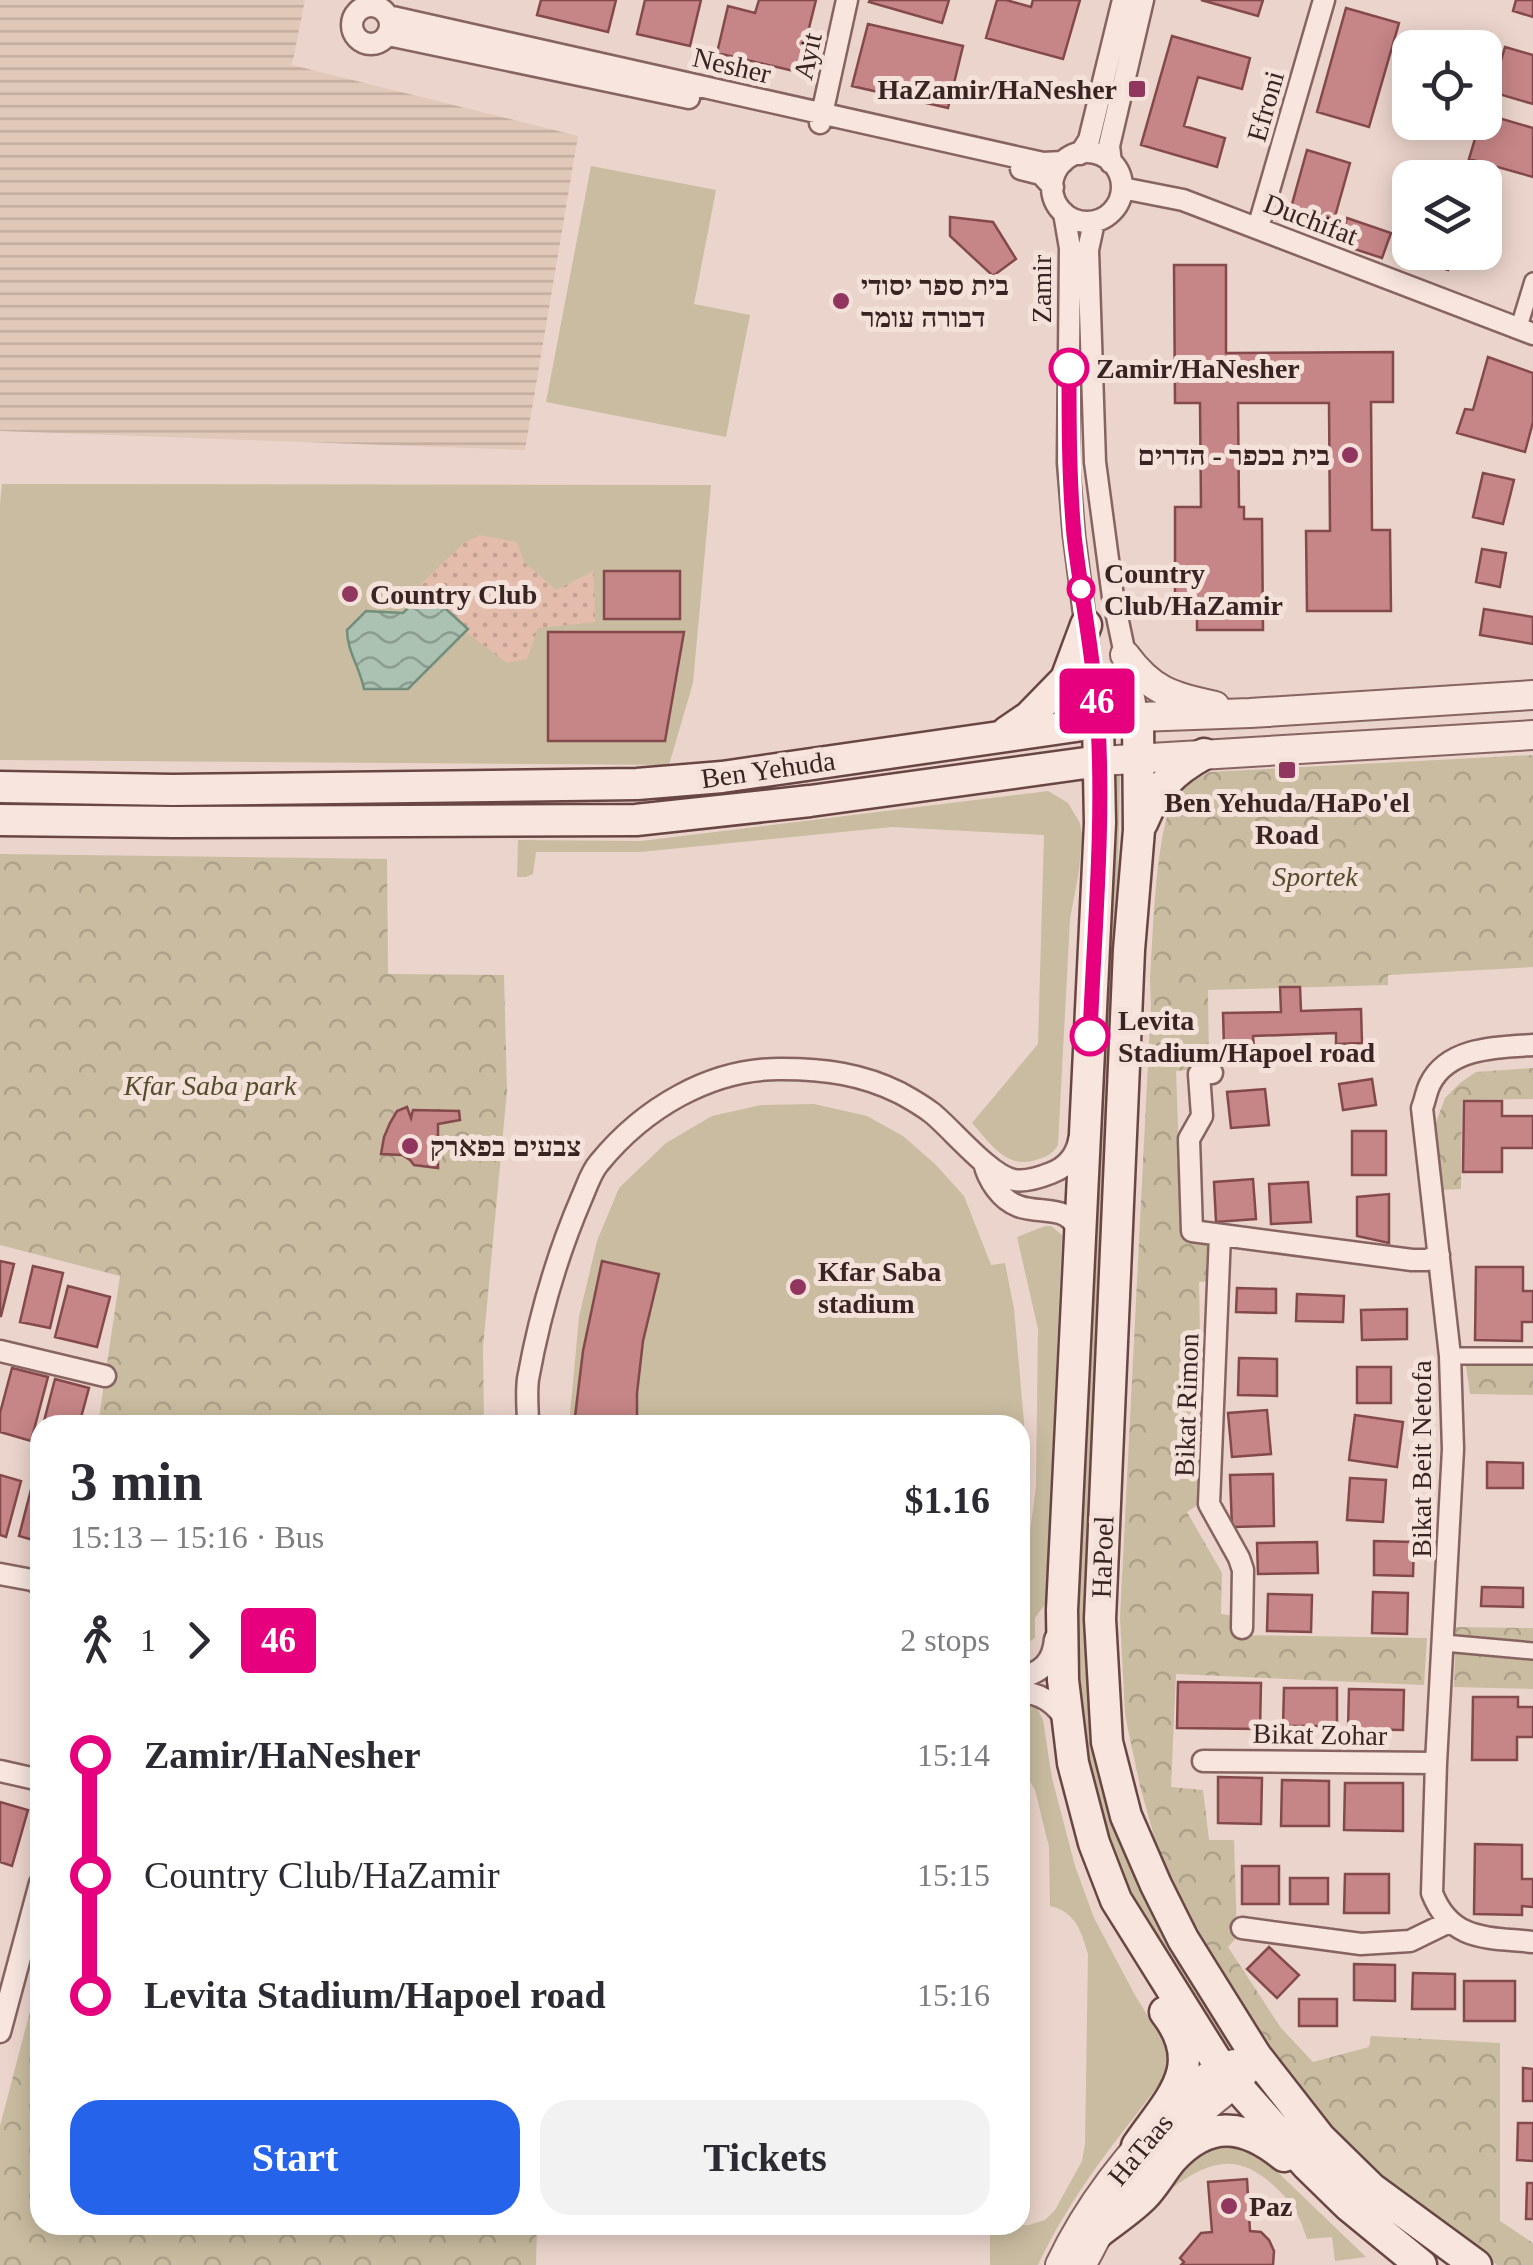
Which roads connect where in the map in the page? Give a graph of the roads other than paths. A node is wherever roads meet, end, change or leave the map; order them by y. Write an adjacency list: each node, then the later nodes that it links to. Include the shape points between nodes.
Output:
1 (848, 0): 6 (street, Ayit)
2 (1124, 0): 7 (street, via 1089,140)
3 (1142, 0): 8 (street, via 1108,146)
4 (1324, 0): 13 (street, Efroni)
5 (388, 26): 6 (street, Nesher)
6 (820, 119): 7 (street, Nesher, via 1043,163); 9 (street, Nesher, via 1041,174)
7 (1072, 158): 8 (street, via 1096,154); 9 (street, via 1056,171)
8 (1111, 163): 10 (street)
9 (1053, 187): 11 (street)
10 (1122, 188): 12 (street, via 1114,210); 13 (street, Duchifat, via 1183,200)
11 (1064, 213): 12 (street); 16 (street, Zamir, via 1070,248 1068,463)
12 (1094, 222): 17 (street, Zamir, via 1088,250 1095,462)
13 (1258, 228): 15 (street, Duchifat)
14 (1533, 280): 15 (street)
15 (1526, 332)
16 (1086, 626): 21 (street, Zamir); 23 (main road, via 1066,679 1029,717)
17 (1125, 656): 19 (street, via 1152,686); 20 (street, Zamir)
18 (1533, 695): 19 (street, Ben Yehuda)
19 (1250, 713): 20 (street, Ben Yehuda)
20 (1138, 717): 21 (main road, Ben Yehuda); 25 (main road, HaPoel)
21 (1098, 722): 23 (main road, Ben Yehuda); 26 (main road, HaPoel)
22 (1533, 735): 24 (street, Ben Yehuda)
23 (995, 737): 28 (main road, Ben Yehuda, via 638,784)
24 (1204, 754): 25 (street, Ben Yehuda); 31 (main road, via 1175,772)
25 (1139, 758): 26 (street, Ben Yehuda); 31 (main road, HaPoel)
26 (1100, 761): 27 (main road, Ben Yehuda); 30 (main road, HaPoel)
27 (1004, 773): 29 (main road, Ben Yehuda, via 636,820); 30 (main road, via 1064,784 1090,804)
28 (0, 787)
29 (0, 820)
30 (1100, 823): 34 (main road, HaPoel)
31 (1139, 830): 63 (main road, HaPoel, via 1106,1438 1102,1676 1108,1742 1126,1816 1183,1939 1242,2034)
32 (1533, 1045): 38 (street, Bikat Beit Netofa, via 1459,1056 1431,1082 1422,1108)
33 (1212, 1073): 36 (street, via 1199,1074 1202,1116 1188,1140 1192,1232)
34 (1086, 1106): 35 (street, via 1077,1150 1054,1172 1013,1180); 37 (main road, HaPoel)
35 (983, 1161): 37 (street, via 1009,1202 1072,1218); 43 (street, via 932,1113 854,1076 778,1068 738,1072 690,1089 641,1121 596,1166 555,1270 527,1383)
36 (1220, 1235): 38 (street, via 1412,1260); 47 (street, Bikat Rimon, via 1209,1504 1244,1570)
37 (1080, 1240): 46 (main road, HaPoel)
38 (1439, 1256): 40 (street, Bikat Beit Netofa)
39 (0, 1351): 42 (street)
40 (1450, 1356): 41 (street); 48 (street, Bikat Beit Netofa)
41 (1533, 1356)
42 (105, 1376)
43 (528, 1415)
44 (0, 1574): 45 (street)
45 (30, 1582)
46 (1062, 1610): 50 (street, via 1050,1660); 52 (main road, HaPoel)
47 (1242, 1628)
48 (1444, 1643): 49 (street); 54 (street, Bikat Beit Netofa)
49 (1533, 1652)
50 (1030, 1675)
51 (1030, 1694): 52 (street, via 1057,1706)
52 (1067, 1722): 57 (main road, HaPoel, via 1094,1843)
53 (1203, 1761): 54 (street, Bikat Zohar)
54 (1436, 1763): 59 (street, Bikat Beit Netofa, via 1432,1893)
55 (0, 1771): 56 (street)
56 (30, 1778)
57 (1116, 1900): 63 (main road, HaPoel); 64 (main road, via 1125,1941 1184,2051 1182,2079)
58 (30, 1920): 62 (street)
59 (1449, 1922): 60 (street, via 1410,1940 1361,1944); 61 (street, via 1471,1936)
60 (1242, 1928)
61 (1533, 1942)
62 (0, 2032)
63 (1243, 2071): 64 (street, HaTaas, via 1194,2090); 65 (main road, HaPoel, via 1308,2165); 66 (street, HaTaas, via 1152,2161); 70 (main road, HaPoel, via 1370,2188)
64 (1137, 2146): 67 (street, HaTaas)
65 (1349, 2206): 66 (main road, via 1264,2140 1220,2131 1196,2139 1173,2158 1143,2197); 69 (main road, HaPoel)
66 (1099, 2232): 68 (street, HaTaas)
67 (1060, 2265)
68 (1081, 2265)
69 (1421, 2265)
70 (1476, 2265)

